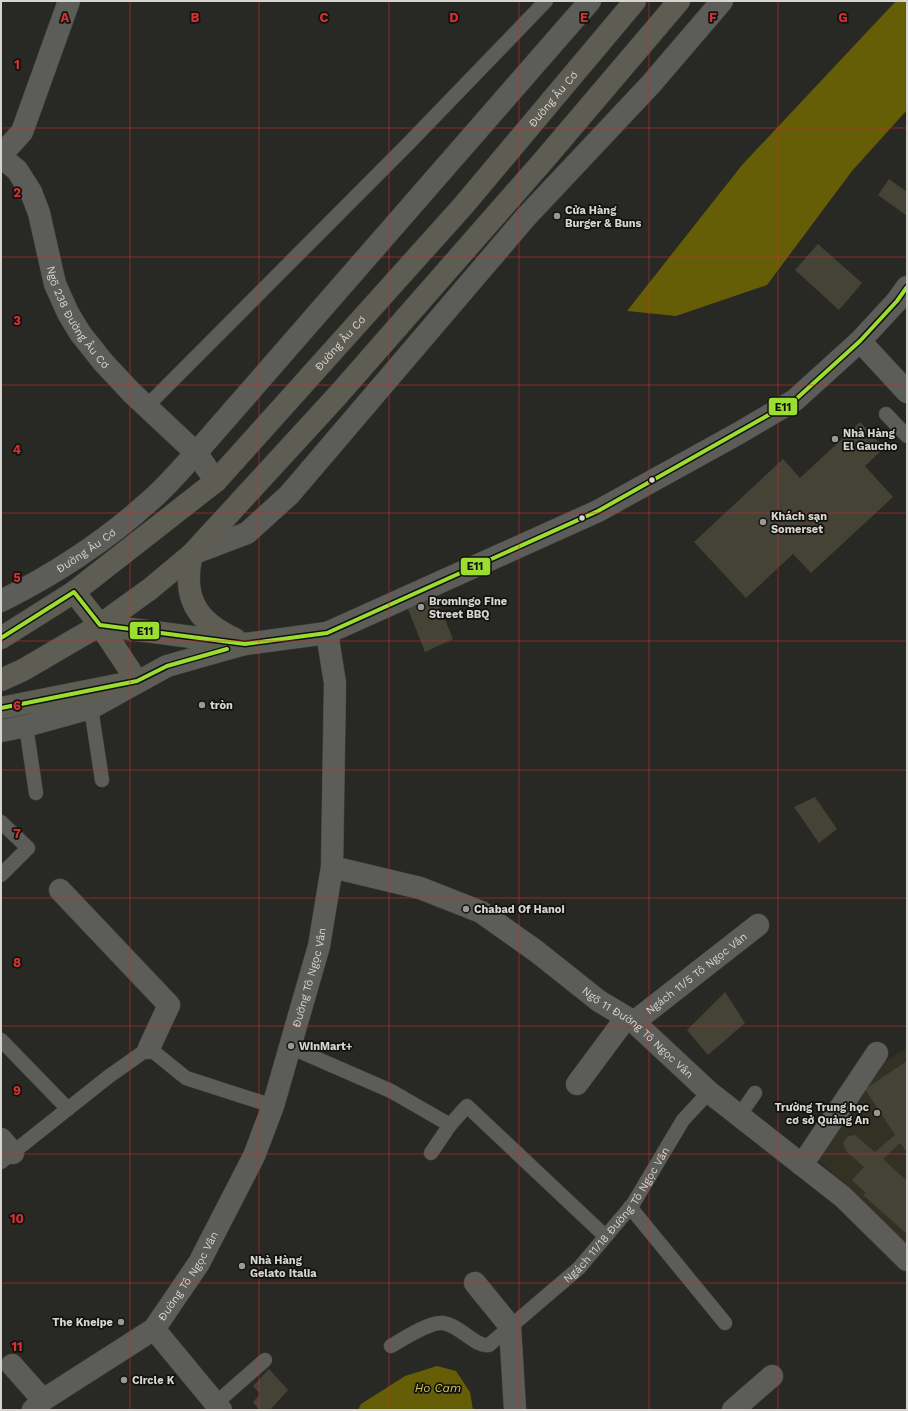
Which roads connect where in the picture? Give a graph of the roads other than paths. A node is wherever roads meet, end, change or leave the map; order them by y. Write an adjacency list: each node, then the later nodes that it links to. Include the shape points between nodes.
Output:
1 (69, 1): 8 (street, via 22,132)
2 (546, 1): 13 (lane)
3 (590, 1): 16 (street, Đường Âu Cơ)
4 (636, 1): 7 (main road, Đường Âu Cơ)
5 (679, 1): 9 (main road)
6 (722, 1): 18 (street, via 651,84 526,217 289,495 247,533)
7 (519, 140): 9 (main road); 17 (main road, Đường Âu Cơ)
8 (1, 156): 13 (street, Ngõ 238 Đường Âu Cơ, via 17,170 31,192 39,213 55,284 80,334 103,362)
9 (544, 160): 18 (main road, via 338,395)
10 (907, 287): 11 (street)
11 (860, 342): 12 (street); 22 (street, via 795,400 615,503)
12 (907, 392)
13 (147, 406): 16 (street, Ngõ 238 Đường Âu Cơ)
14 (886, 414): 15 (lane)
15 (907, 436)
16 (196, 453): 17 (street, Ngõ 238 Đường Âu Cơ); 20 (street, Đường Âu Cơ, via 153,499 104,538 35,583)
17 (216, 481): 19 (main road, Đường Âu Cơ)
18 (192, 554): 21 (main road, via 150,589); 24 (main road, via 188,585 200,616)
19 (74, 592): 21 (main road); 23 (main road, Đường Âu Cơ)
20 (1, 601)
21 (100, 625): 24 (main road); 25 (main road); 26 (main road)
22 (327, 633): 24 (street); 34 (street, Đường Tô Ngọc Vân, via 335,683)
23 (1, 638)
24 (245, 644): 26 (street, via 167,666)
25 (1, 680)
26 (137, 682): 27 (main road); 28 (street)
27 (1, 708)
28 (91, 708): 29 (street); 31 (lane)
29 (26, 726): 30 (street); 32 (lane)
30 (1, 731)
31 (102, 780)
32 (36, 793)
33 (1, 822): 35 (lane, via 28,848)
34 (332, 867): 38 (street, Ngõ 11 Đường Tô Ngọc Vân, via 420,888 481,912 599,1001); 40 (street, Đường Tô Ngọc Vân, via 319,946)
35 (1, 875)
36 (60, 890): 41 (street, via 169,1005)
37 (758, 925): 38 (street, Ngách 11/5 Tô Ngọc Vân)
38 (630, 1020): 43 (street, Ngách 11/5 Tô Ngọc Vân); 44 (street, Ngõ 11 Đường Tô Ngọc Vân)
39 (1, 1040): 47 (lane)
40 (290, 1047): 46 (street, Đường Tô Ngọc Vân); 49 (lane, via 391,1091)
41 (149, 1048): 46 (lane, via 186,1078); 47 (lane)
42 (877, 1053): 52 (street)
43 (577, 1084)
44 (709, 1092): 48 (street, Ngõ 11 Đường Tô Ngọc Vân); 53 (lane, Ngách 11/18 Đường Tô Ngọc Vân, via 683,1120)
45 (755, 1093): 48 (lane)
46 (273, 1106): 59 (street, Đường Tô Ngọc Vân, via 254,1156 199,1263)
47 (68, 1109): 50 (lane)
48 (739, 1116): 52 (street, Ngõ 11 Đường Tô Ngọc Vân)
49 (450, 1125): 51 (lane); 54 (lane, via 467,1106)
50 (5, 1151)
51 (431, 1153)
52 (802, 1165): 55 (street, Ngõ 11 Đường Tô Ngọc Vân, via 843,1197)
53 (630, 1208): 54 (lane, Ngách 11/18 Đường Tô Ngọc Vân); 57 (lane)
54 (605, 1236): 58 (lane, Ngách 11/18 Đường Tô Ngọc Vân, via 579,1268)
55 (905, 1268)
56 (475, 1283): 58 (street)
57 (725, 1323)
58 (510, 1326): 60 (lane, Ngách 11/18 Đường Tô Ngọc Vân, via 486,1346 454,1326 441,1323); 66 (street)
59 (154, 1329): 64 (street); 65 (street, Đường Tô Ngọc Vân)
60 (391, 1346)
61 (265, 1360): 65 (lane)
62 (12, 1365): 64 (street)
63 (772, 1376): 67 (street)
64 (38, 1405)
65 (219, 1406)
66 (515, 1410)
67 (733, 1410)

